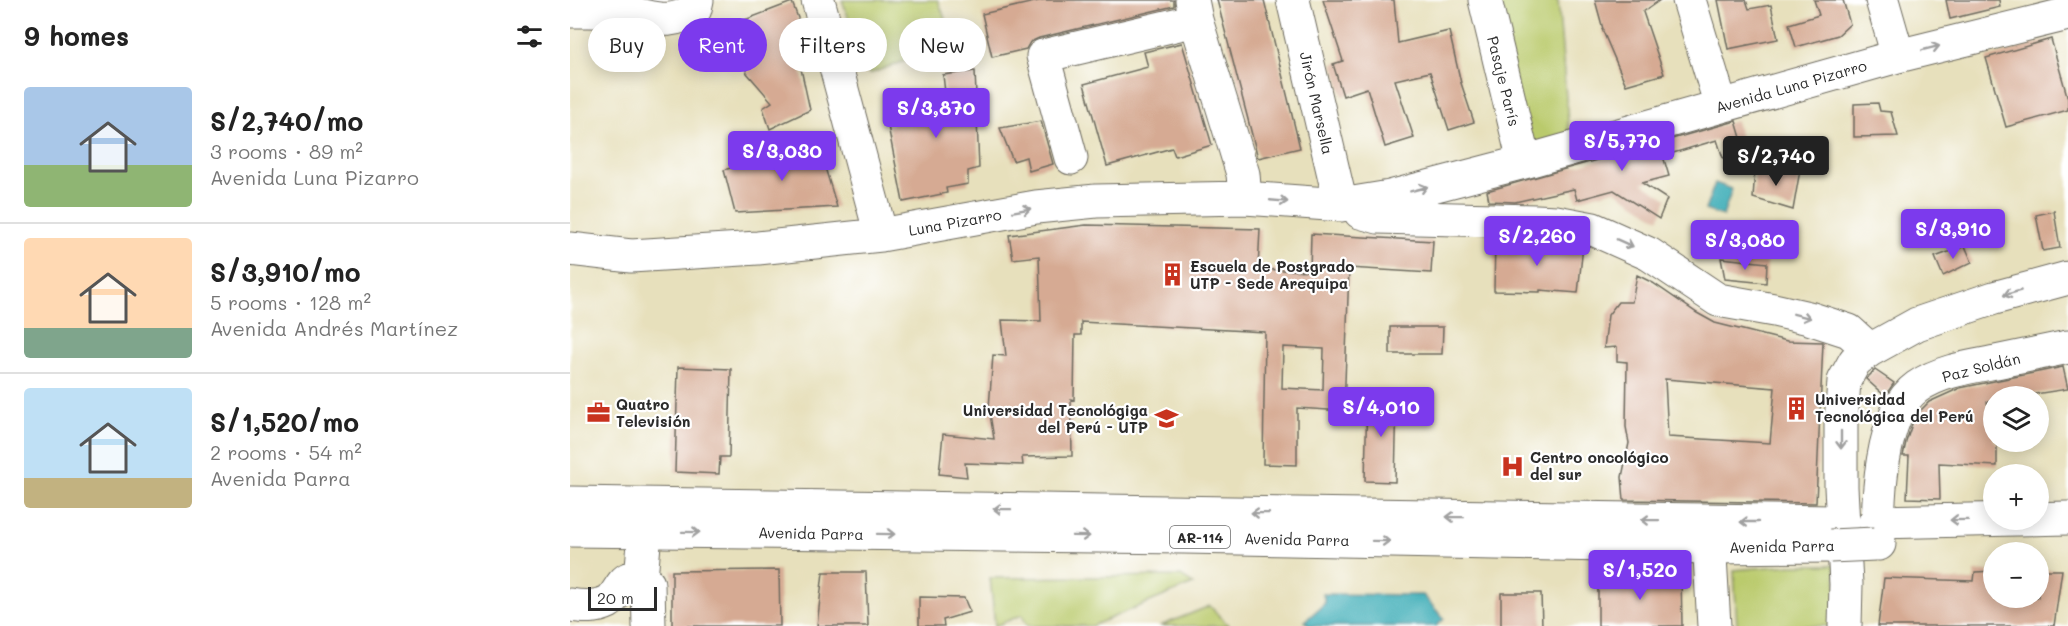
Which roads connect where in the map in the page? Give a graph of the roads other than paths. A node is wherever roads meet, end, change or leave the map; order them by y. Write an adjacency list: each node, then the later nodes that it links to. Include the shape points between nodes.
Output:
1 (697, 0): 7 (street, via 695,9 681,18 655,19)
2 (818, 0): 17 (street)
3 (1293, 0): 16 (street, Jirón Marsella)
4 (1485, 0): 14 (street, Pasaje París)
5 (1689, 0): 12 (street)
6 (1882, 0): 11 (street)
7 (629, 6): 8 (street)
8 (570, 10)
9 (1194, 10): 13 (street, via 1043,56); 15 (street, via 1243,174)
10 (2068, 14): 11 (street, Avenida Luna Pizarro, one-way to 10)
11 (1898, 56): 12 (street, Avenida Luna Pizarro)
12 (1721, 106): 14 (street, Avenida Luna Pizarro)
13 (1071, 158)
14 (1524, 162): 16 (street, Avenida Luna Pizarro, one-way to 14, via 1390,197)
15 (1245, 198): 16 (street, Luna Pizarro, one-way to 16); 17 (street, Luna Pizarro, one-way to 15, via 1035,207 1096,201)
16 (1341, 205): 21 (street, one-way to 21, via 1378,218 1556,222 1593,229 1650,254 1718,300 1809,318 1849,331)
17 (881, 235): 18 (street, Luna Pizarro, via 631,256)
18 (570, 249)
19 (2068, 278): 21 (street, one-way to 21, via 1917,324)
20 (2068, 347): 26 (street, Paz Soldán, via 1948,371 1916,387 1903,402 1889,434)
21 (1870, 350): 33 (street, one-way to 33, via 1855,361 1844,381 1841,455)
22 (570, 502): 27 (street, Avenida Parra / AR-114, one-way to 22)
23 (2068, 518): 26 (street, AR-114, one-way to 26)
24 (570, 530): 25 (street, Avenida Parra / AR-114)
25 (645, 532): 27 (street, Avenida Parra / AR-114, one-way to 27, via 1184,537); 29 (street)
26 (1877, 533): 27 (street, Avenida Parra / AR-114, bridge); 28 (street, AR-114)
27 (1709, 534): 32 (street)
28 (2068, 542)
29 (641, 579): 30 (street, via 620,583 615,597 606,603); 31 (street, via 648,584)
30 (570, 605)
31 (649, 626)
32 (1714, 626)
33 (1845, 626)

